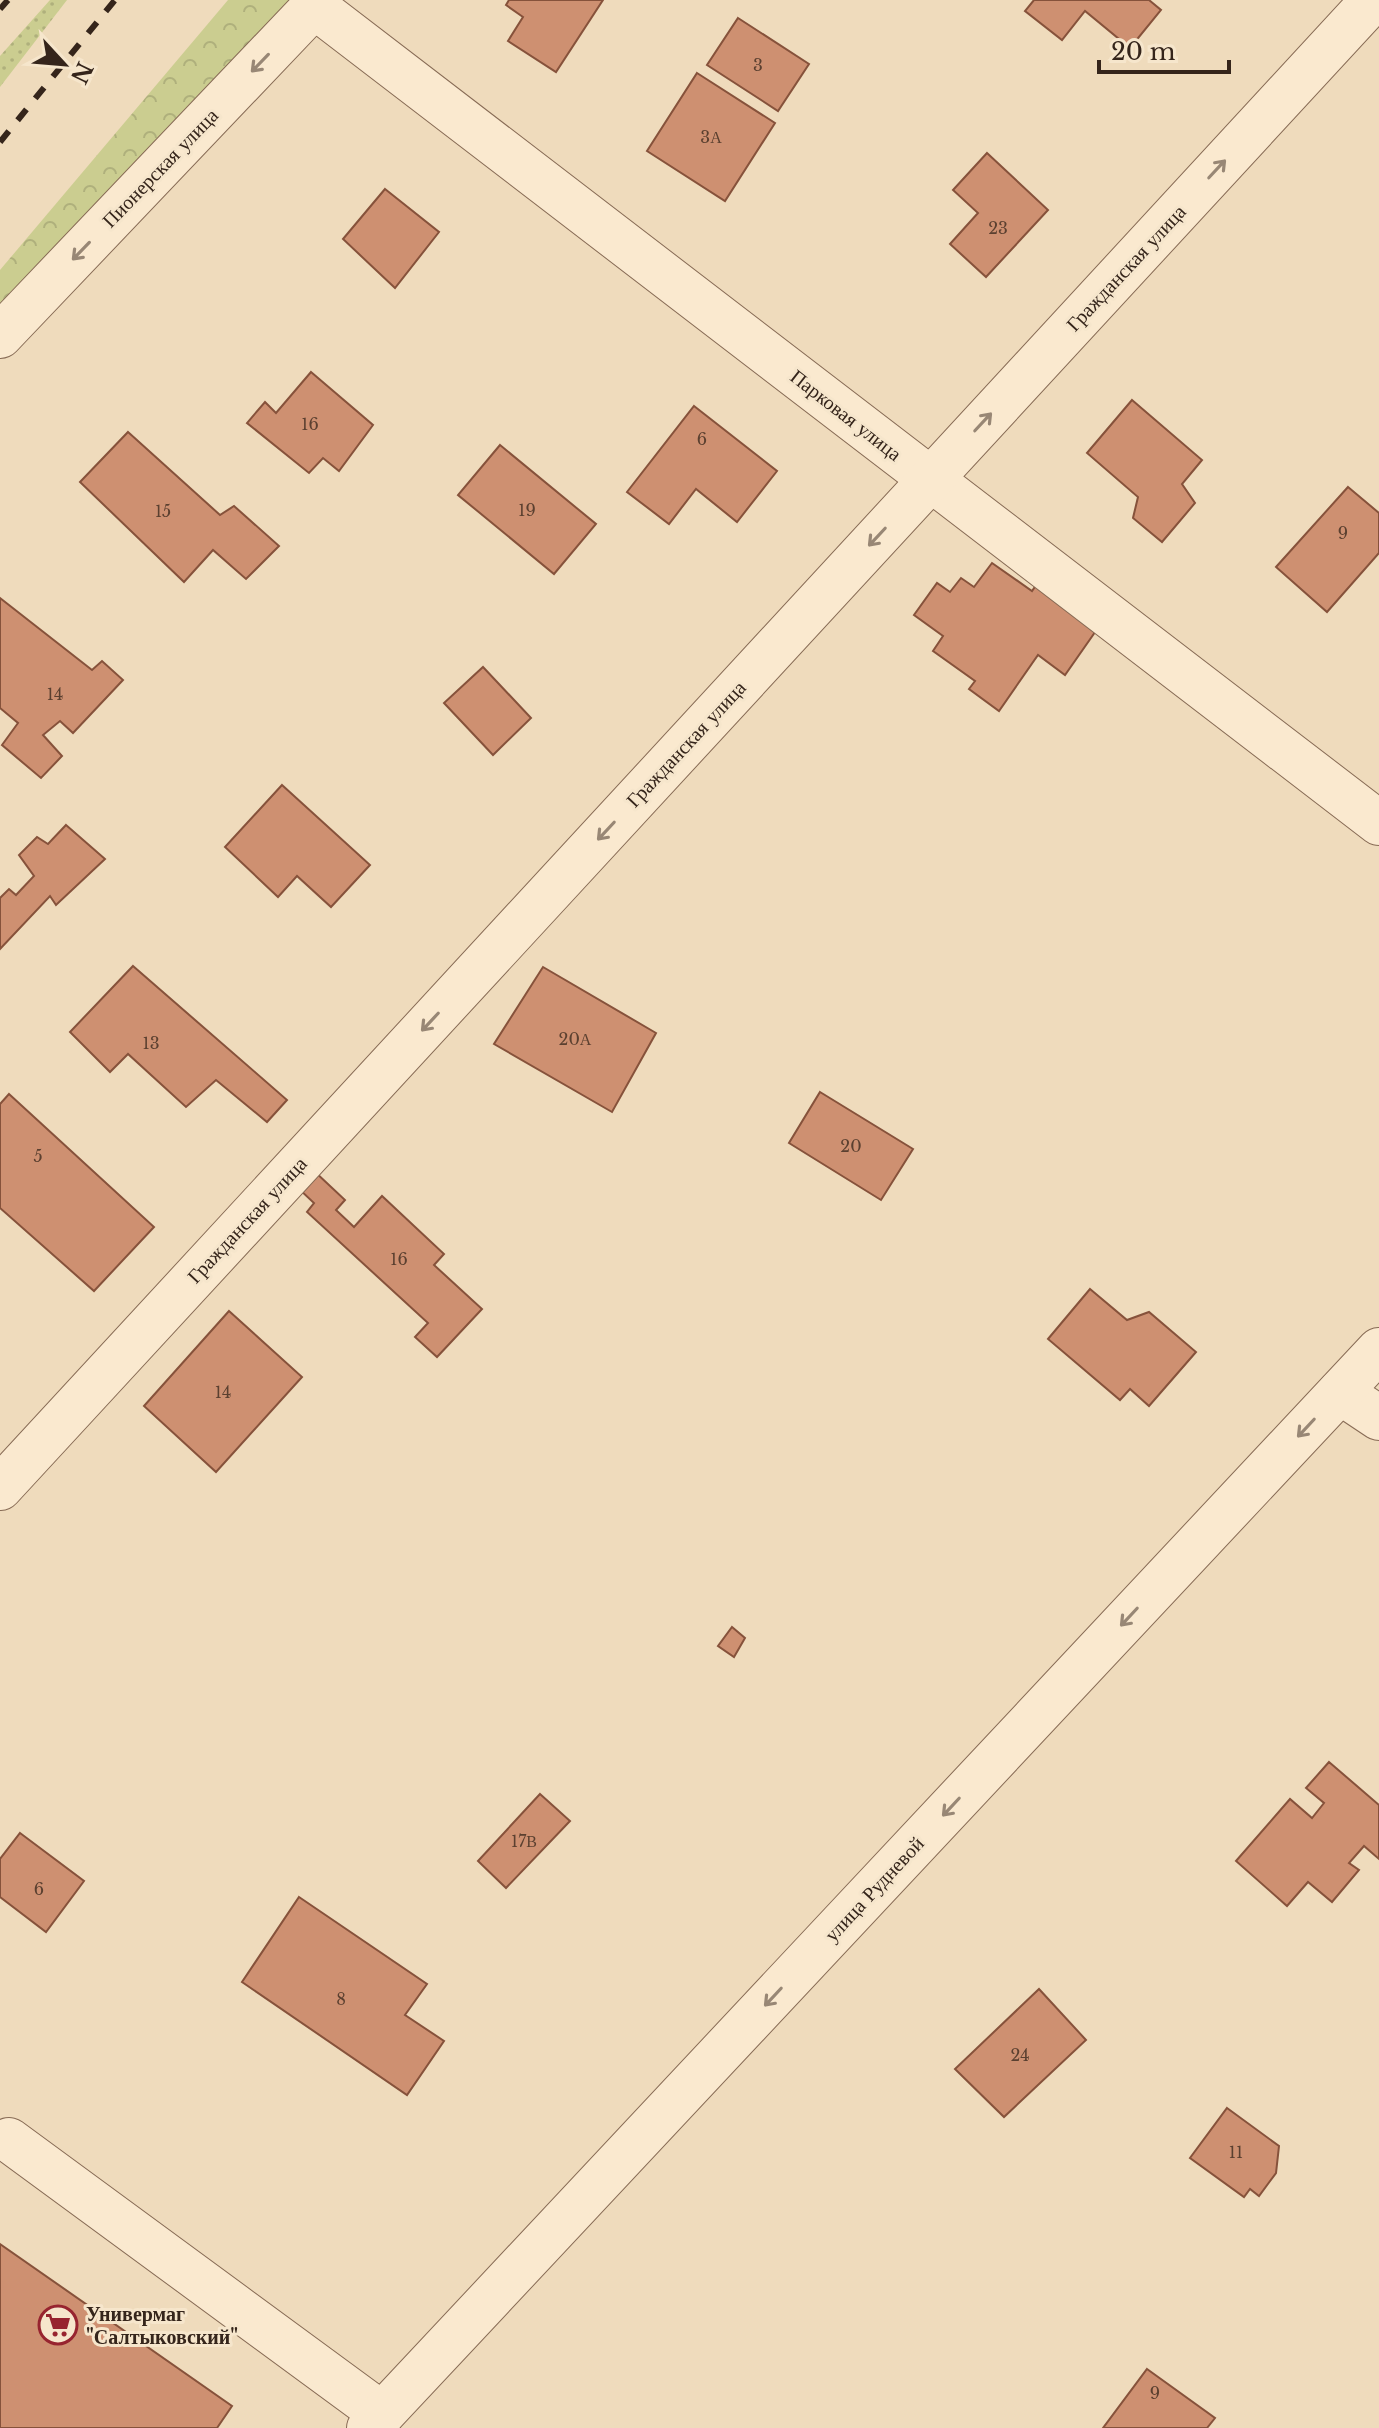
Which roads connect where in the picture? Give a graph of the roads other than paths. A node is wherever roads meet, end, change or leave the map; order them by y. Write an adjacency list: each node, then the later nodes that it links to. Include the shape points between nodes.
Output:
1 (1373, 0): 4 (street, Гражданская улица, one-way to 1)
2 (317, 3): 3 (street, Пионерская улица, one-way to 3); 4 (street, Парковая улица)
3 (0, 336)
4 (930, 479): 5 (street, Парковая улица); 9 (street, Гражданская улица, one-way to 9)
5 (1379, 823)
6 (1379, 1350): 7 (street, улица Рудневой)
7 (1340, 1392): 8 (street); 11 (street, улица Рудневой, one-way to 11)
8 (1379, 1418)
9 (0, 1488)
10 (9, 2140): 11 (street)
11 (375, 2421)

